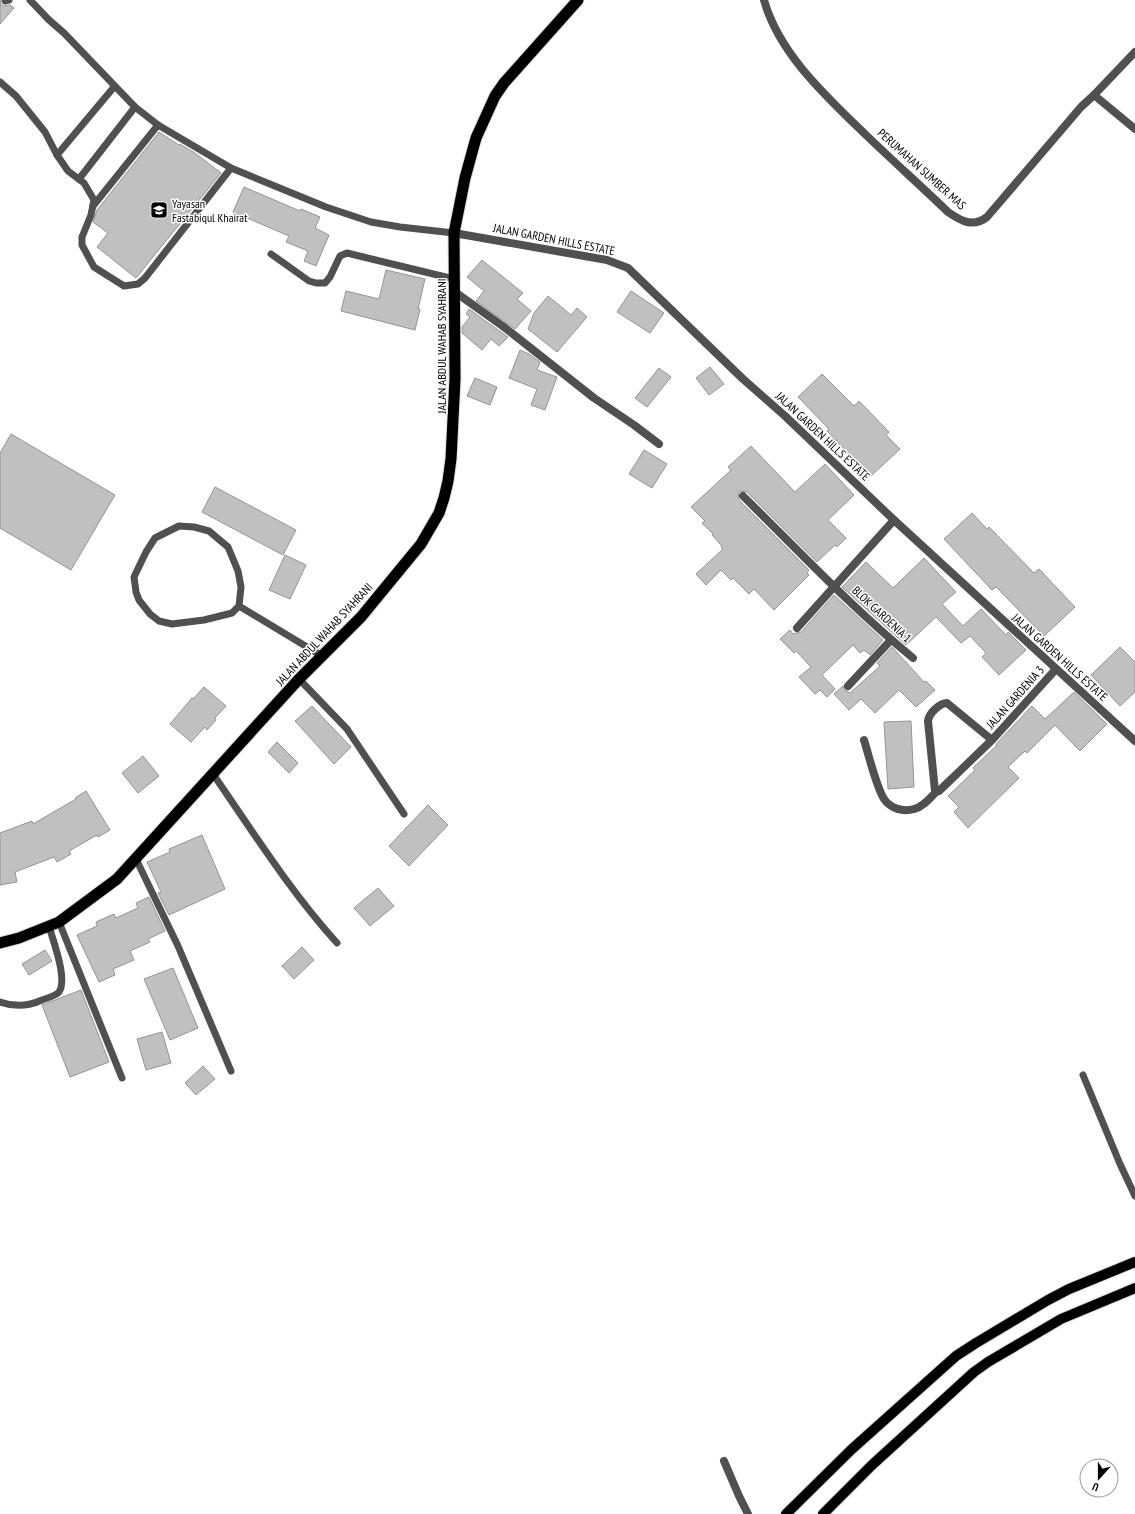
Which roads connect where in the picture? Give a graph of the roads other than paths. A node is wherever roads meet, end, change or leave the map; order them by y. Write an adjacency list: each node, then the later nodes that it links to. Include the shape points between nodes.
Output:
1 (30, 0): 6 (lane)
2 (578, 0): 15 (highway, JALAN ABDUL WAHAB SYAHRANI, via 504,82 495,96 471,154)
3 (764, 0): 7 (street, PERUMAHAN SUMBER MAS, via 774,28 822,92 948,212 967,223 981,222 987,217)
4 (1135, 52): 7 (street, PERUMAHAN SUMBER MAS)
5 (0, 82): 11 (lane, via 16,96 45,132)
6 (114, 87): 8 (lane); 11 (lane)
7 (1094, 95): 10 (street)
8 (135, 107): 9 (lane); 13 (lane)
9 (158, 126): 12 (lane); 14 (lane)
10 (1135, 129)
11 (57, 155): 13 (lane, via 68,171)
12 (231, 168): 14 (lane, via 138,284 124,286 94,267 82,246 82,237); 15 (lane, via 326,207 371,222)
13 (79, 179): 14 (lane, via 94,200)
14 (93, 207)
15 (454, 233): 17 (highway, JALAN ABDUL WAHAB SYAHRANI); 21 (street, JALAN GARDEN HILLS ESTATE, via 607,260 628,268)
16 (271, 254): 17 (lane, via 316,283 325,283 340,256 347,253)
17 (454, 279): 18 (highway, JALAN ABDUL WAHAB SYAHRANI)
18 (455, 292): 19 (street); 26 (highway, JALAN ABDUL WAHAB SYAHRANI, via 455,379 451,459 439,513 421,544 361,617)
19 (659, 444)
20 (743, 496): 22 (street, BLOK GARDENIA 1)
21 (894, 520): 22 (street); 28 (street, JALAN GARDEN HILLS ESTATE)
22 (835, 587): 24 (street); 25 (street, BLOK GARDENIA 1)
23 (239, 606): 23 (lane, via 241,587 238,571 228,547 209,531 194,526 179,526 155,538 134,578 139,600 159,621 172,624 204,620 232,612); 26 (lane)
24 (797, 628)
25 (891, 640): 27 (street, BLOK GARDENIA 1); 30 (street)
26 (322, 656): 29 (highway, JALAN ABDUL WAHAB SYAHRANI)
27 (913, 658)
28 (1056, 669): 32 (street, JALAN GARDENIA 3); 33 (street, JALAN GARDEN HILLS ESTATE)
29 (299, 679): 34 (highway, JALAN ABDUL WAHAB SYAHRANI); 36 (lane, via 347,729)
30 (848, 686)
31 (864, 740): 35 (street, JALAN GARDENIA 3, via 885,800 895,809 915,809)
32 (992, 740): 35 (street, JALAN GARDENIA 3); 35 (street, JALAN GARDENIA 3, via 947,703 943,703 930,714 928,720)
33 (1135, 741)
34 (213, 774): 37 (highway, JALAN ABDUL WAHAB SYAHRANI); 40 (lane, via 292,889)
35 (936, 792)
36 (404, 814)
37 (136, 859): 38 (highway, JALAN ABDUL WAHAB SYAHRANI, via 117,879); 42 (lane, via 178,946)
38 (54, 924): 39 (highway, JALAN ABDUL WAHAB SYAHRANI); 41 (lane, via 62,980 58,994 32,1005); 44 (lane)
39 (0, 943)
40 (337, 943)
41 (0, 1002)
42 (231, 1071)
43 (1083, 1074): 45 (lane)
44 (122, 1078)
45 (1135, 1196)
46 (1135, 1262): 50 (main road, via 1048,1300 956,1356 852,1449)
47 (1134, 1291): 51 (main road, via 1062,1319 974,1372)
48 (724, 1461): 49 (street)
49 (748, 1514)
50 (786, 1514)
51 (822, 1514)

